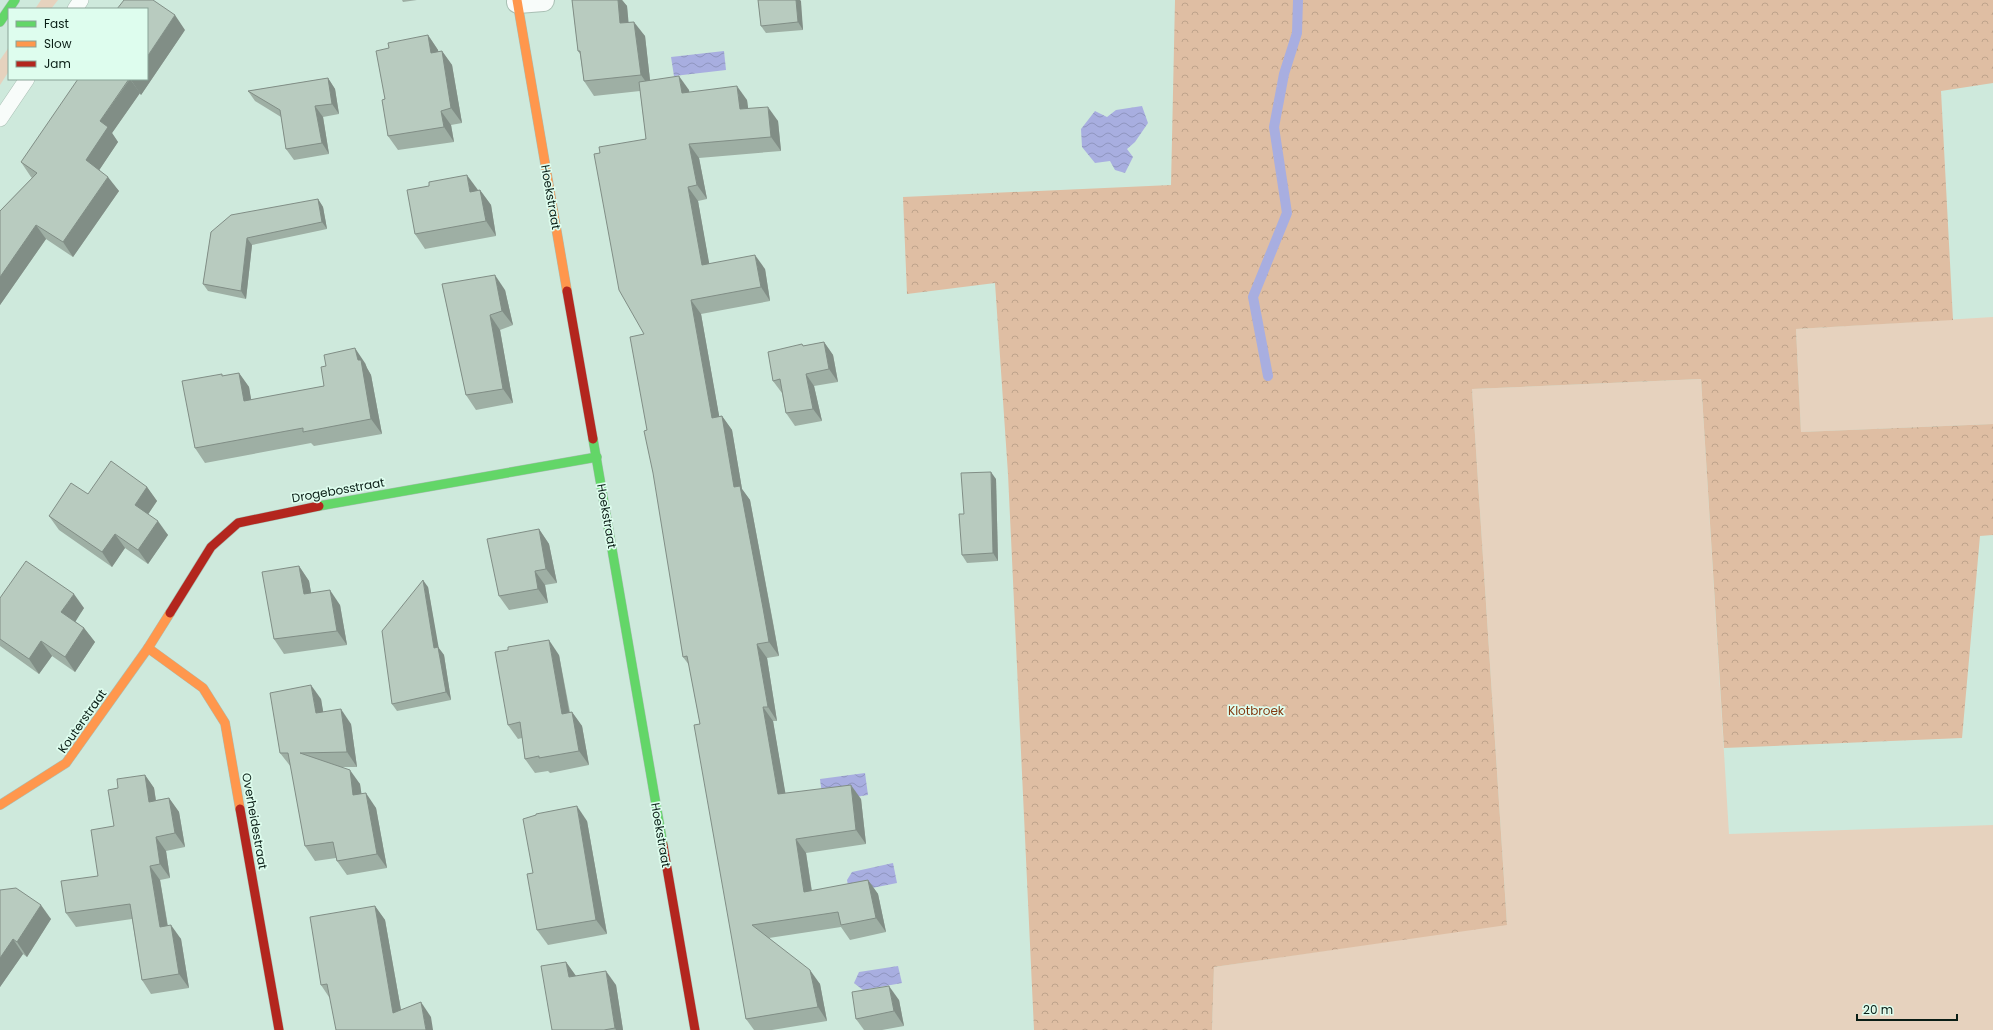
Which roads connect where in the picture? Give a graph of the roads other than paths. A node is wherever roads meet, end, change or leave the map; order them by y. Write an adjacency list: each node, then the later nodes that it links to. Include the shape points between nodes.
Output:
1 (543, 0): 2 (street, Hoekstraat)
2 (517, 1): 7 (street, Hoekstraat)
3 (8, 10): 4 (street)
4 (0, 22)
5 (26, 80): 6 (lane)
6 (0, 119)
7 (597, 457): 8 (street, Drogebosstraat, via 238,522 211,547); 11 (street, Hoekstraat)
8 (148, 648): 9 (street, Kouterstraat, via 66,763); 10 (street, Overheidestraat, via 203,688 225,723)
9 (0, 805)
10 (279, 1030)
11 (695, 1030)

